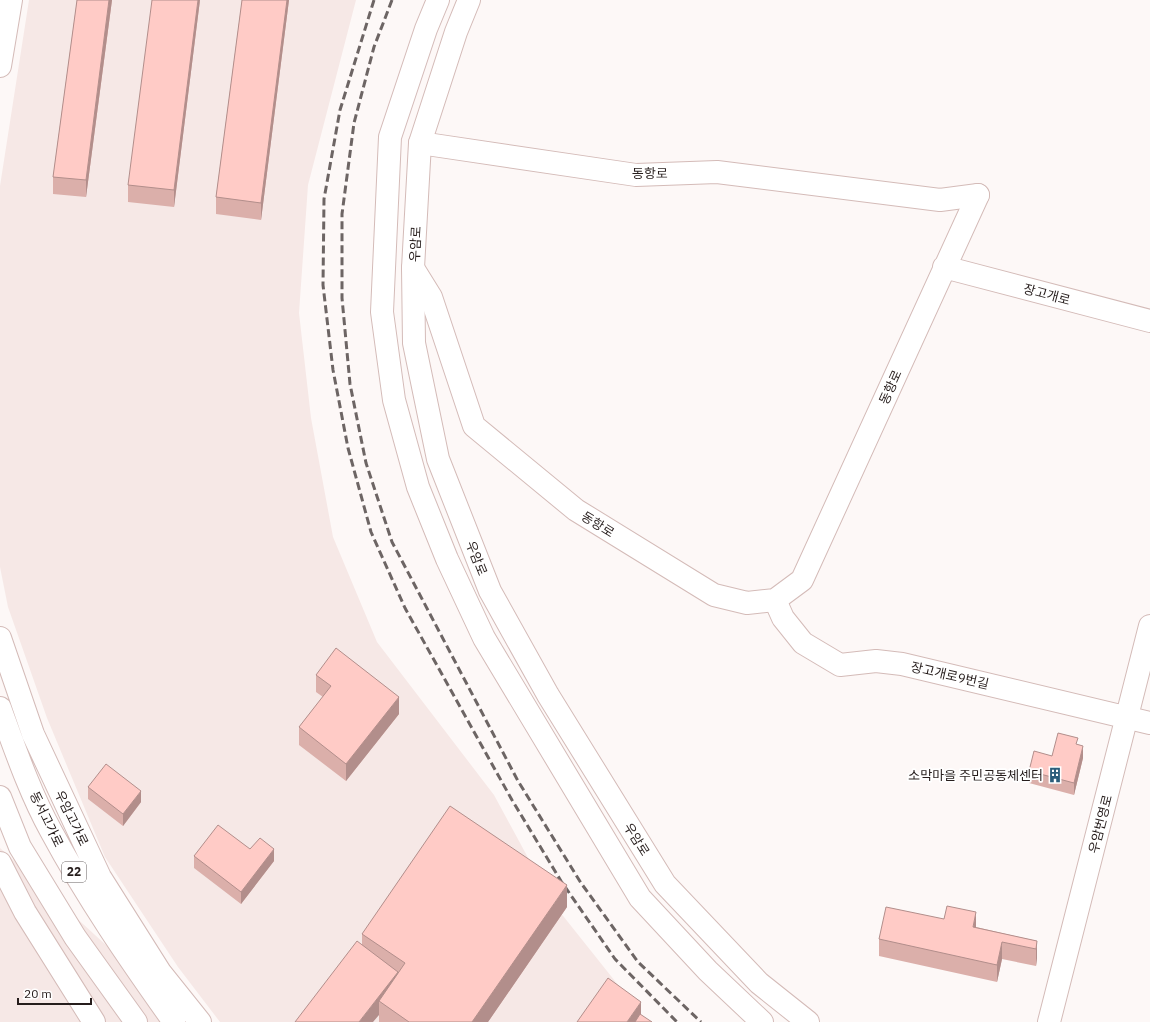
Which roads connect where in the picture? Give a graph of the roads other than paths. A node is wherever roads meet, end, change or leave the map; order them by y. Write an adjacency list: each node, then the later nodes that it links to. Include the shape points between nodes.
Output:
1 (10, 0): 4 (main road)
2 (438, 0): 21 (main road, 우암로, via 390,137 382,312 394,400 418,487 484,638 640,898 708,971)
3 (469, 0): 5 (main road, 우암로)
4 (0, 66)
5 (420, 143): 6 (main road, 동항로, via 636,174 716,172 940,200 978,195); 7 (main road, 우암로)
6 (944, 267): 8 (main road, 장고개로); 9 (main road, 동항로, via 802,580)
7 (413, 268): 9 (main road, 동항로, via 431,297 474,426 576,510 714,595 748,603); 22 (main road, 우암로, via 414,343 438,459 490,591 548,695 665,884 759,984)
8 (1150, 321)
9 (776, 600): 13 (main road, 장고개로9번길, via 783,618 803,643 840,665 876,661 902,664)
10 (1150, 626): 13 (main road, 우암번영로)
11 (0, 638): 20 (main road, 우암고가로, via 33,734 100,877 160,972)
12 (0, 708): 19 (main road, 동서고가로 / 22, via 50,830 96,909)
13 (1127, 718): 14 (main road, 장고개로9번길); 23 (main road, 우암번영로)
14 (1150, 723)
15 (0, 797): 18 (main road, 22, via 20,847 75,937)
16 (0, 863): 17 (main road, via 25,912)
17 (94, 1022)
18 (136, 1022)
19 (174, 1022)
20 (200, 1022)
21 (762, 1022)
22 (808, 1022)
23 (1049, 1022)

